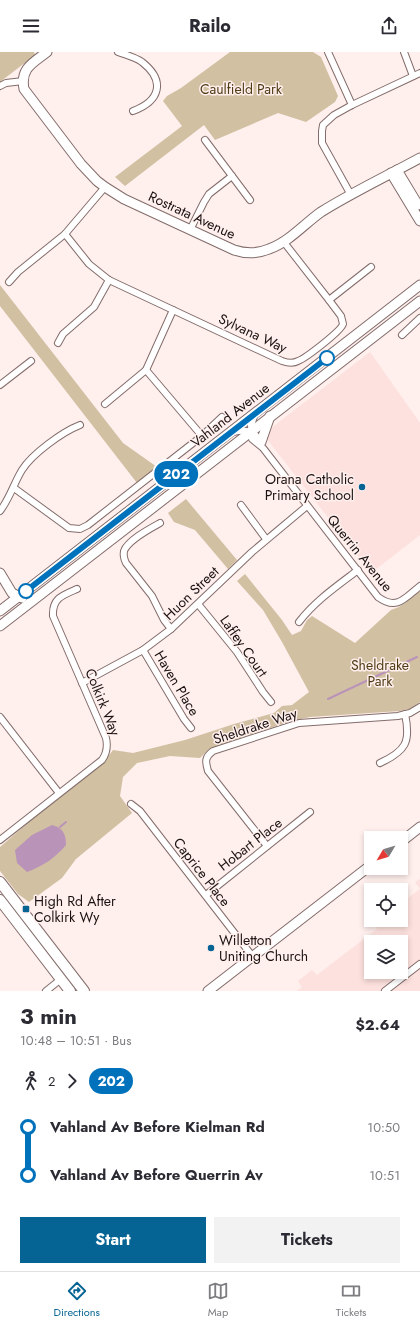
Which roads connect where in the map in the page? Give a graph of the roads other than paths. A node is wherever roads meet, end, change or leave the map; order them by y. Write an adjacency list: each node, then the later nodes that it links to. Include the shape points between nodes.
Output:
1 (118, 52): 10 (street, via 142,62 157,83 153,99)
2 (328, 52): 9 (street)
3 (404, 52): 6 (street)
4 (43, 53): 7 (main road, via 27,68)
5 (420, 73): 6 (street)
6 (412, 76): 9 (street)
7 (23, 81): 8 (street); 15 (main road, Rostrata Avenue, via 28,95 81,164)
8 (0, 86)
9 (352, 105): 16 (street, via 328,120 321,138 325,150)
10 (133, 111)
11 (205, 140): 14 (street)
12 (420, 158): 13 (main road, Rostrata Avenue)
13 (394, 172): 16 (main road, Rostrata Avenue); 18 (main road); 19 (main road)
14 (232, 176): 17 (street); 20 (street, via 209,194)
15 (105, 187): 20 (main road, Rostrata Avenue, via 124,199); 21 (street)
16 (351, 195): 22 (main road, Rostrata Avenue, via 320,213)
17 (250, 200)
18 (420, 209)
19 (420, 221)
20 (190, 230): 22 (main road, Rostrata Avenue, via 243,253 270,249)
21 (65, 234): 24 (street, Sylvana Way, via 89,264); 25 (street)
22 (283, 241): 27 (street, Sylvana Way)
23 (371, 267): 27 (street)
24 (108, 280): 29 (street, Sylvana Way); 32 (street, via 94,307 63,334)
25 (9, 282)
26 (420, 285): 37 (main road, Vahland Avenue)
27 (329, 300): 29 (street, Sylvana Way, via 343,320 342,327 293,363 282,362)
28 (420, 301): 38 (main road, Vahland Avenue)
29 (174, 310): 34 (street)
30 (420, 318): 31 (street)
31 (402, 335)
32 (58, 343)
33 (30, 361): 35 (street)
34 (146, 370): 36 (street); 43 (street)
35 (0, 385)
36 (105, 404)
37 (254, 414): 41 (street); 42 (main road, Vahland Avenue)
38 (270, 416): 41 (main road, Vahland Avenue); 44 (main road)
39 (222, 417): 43 (street)
40 (80, 425): 45 (street, via 68,429 29,461)
41 (251, 431): 42 (street); 44 (street, Querrin Avenue, via 252,439); 55 (main road, Vahland Avenue)
42 (231, 432): 57 (main road, Vahland Avenue)
43 (202, 436): 45 (street, via 80,529 69,528)
44 (262, 445): 47 (street, Querrin Avenue)
45 (14, 488): 48 (street)
46 (241, 504): 50 (street)
47 (307, 506): 50 (street, Huon Street); 51 (street, Querrin Avenue)
48 (0, 511)
49 (160, 523): 63 (street, via 127,545 123,557 152,596)
50 (266, 539): 58 (street, Huon Street)
51 (358, 570): 54 (street, Querrin Avenue, via 378,597 392,604 398,603); 61 (street, via 304,614)
52 (0, 573): 53 (main road); 57 (main road, via 6,576)
53 (6, 585): 57 (main road); 59 (main road, via 6,595)
54 (420, 586)
55 (47, 589): 57 (main road, via 38,590 27,598); 60 (main road, Vahland Avenue)
56 (77, 589): 65 (street, Colkirk Way, via 58,599 53,616)
57 (19, 594): 59 (main road, Vahland Avenue); 60 (main road)
58 (198, 604): 63 (street, Huon Street); 66 (street, Laffey Court, via 237,652)
59 (0, 609)
60 (12, 617): 62 (main road, Vahland Avenue)
61 (299, 622)
62 (0, 626)
63 (171, 629): 64 (street, Huon Street)
64 (143, 650): 65 (street, Huon Street); 70 (street, Haven Place)
65 (82, 683): 72 (street, Colkirk Way, via 106,738 107,751 102,760)
66 (271, 702)
67 (420, 707): 68 (street, Sheldrake Way)
68 (405, 714): 71 (street, via 407,742 401,750); 78 (street, Sheldrake Way, via 299,723 213,751 208,755 205,762 208,771)
69 (1, 720): 72 (street)
70 (191, 728)
71 (380, 763)
72 (59, 793): 77 (street, Colkirk Way)
73 (131, 804): 81 (street, Caprice Place, via 140,811)
74 (310, 812): 78 (street, Hobart Place)
75 (420, 827): 76 (main road)
76 (408, 836)
77 (0, 840)
78 (267, 846): 81 (street, Hobart Place)
79 (364, 870): 83 (main road)
80 (0, 882): 88 (main road)
81 (206, 895): 83 (street, Caprice Place)
82 (0, 900): 85 (main road)
83 (253, 957): 89 (main road)
84 (420, 964): 90 (street)
85 (61, 979): 86 (street); 87 (main road)
86 (46, 991)
87 (70, 991)
88 (84, 991)
89 (208, 991)
90 (385, 991)

